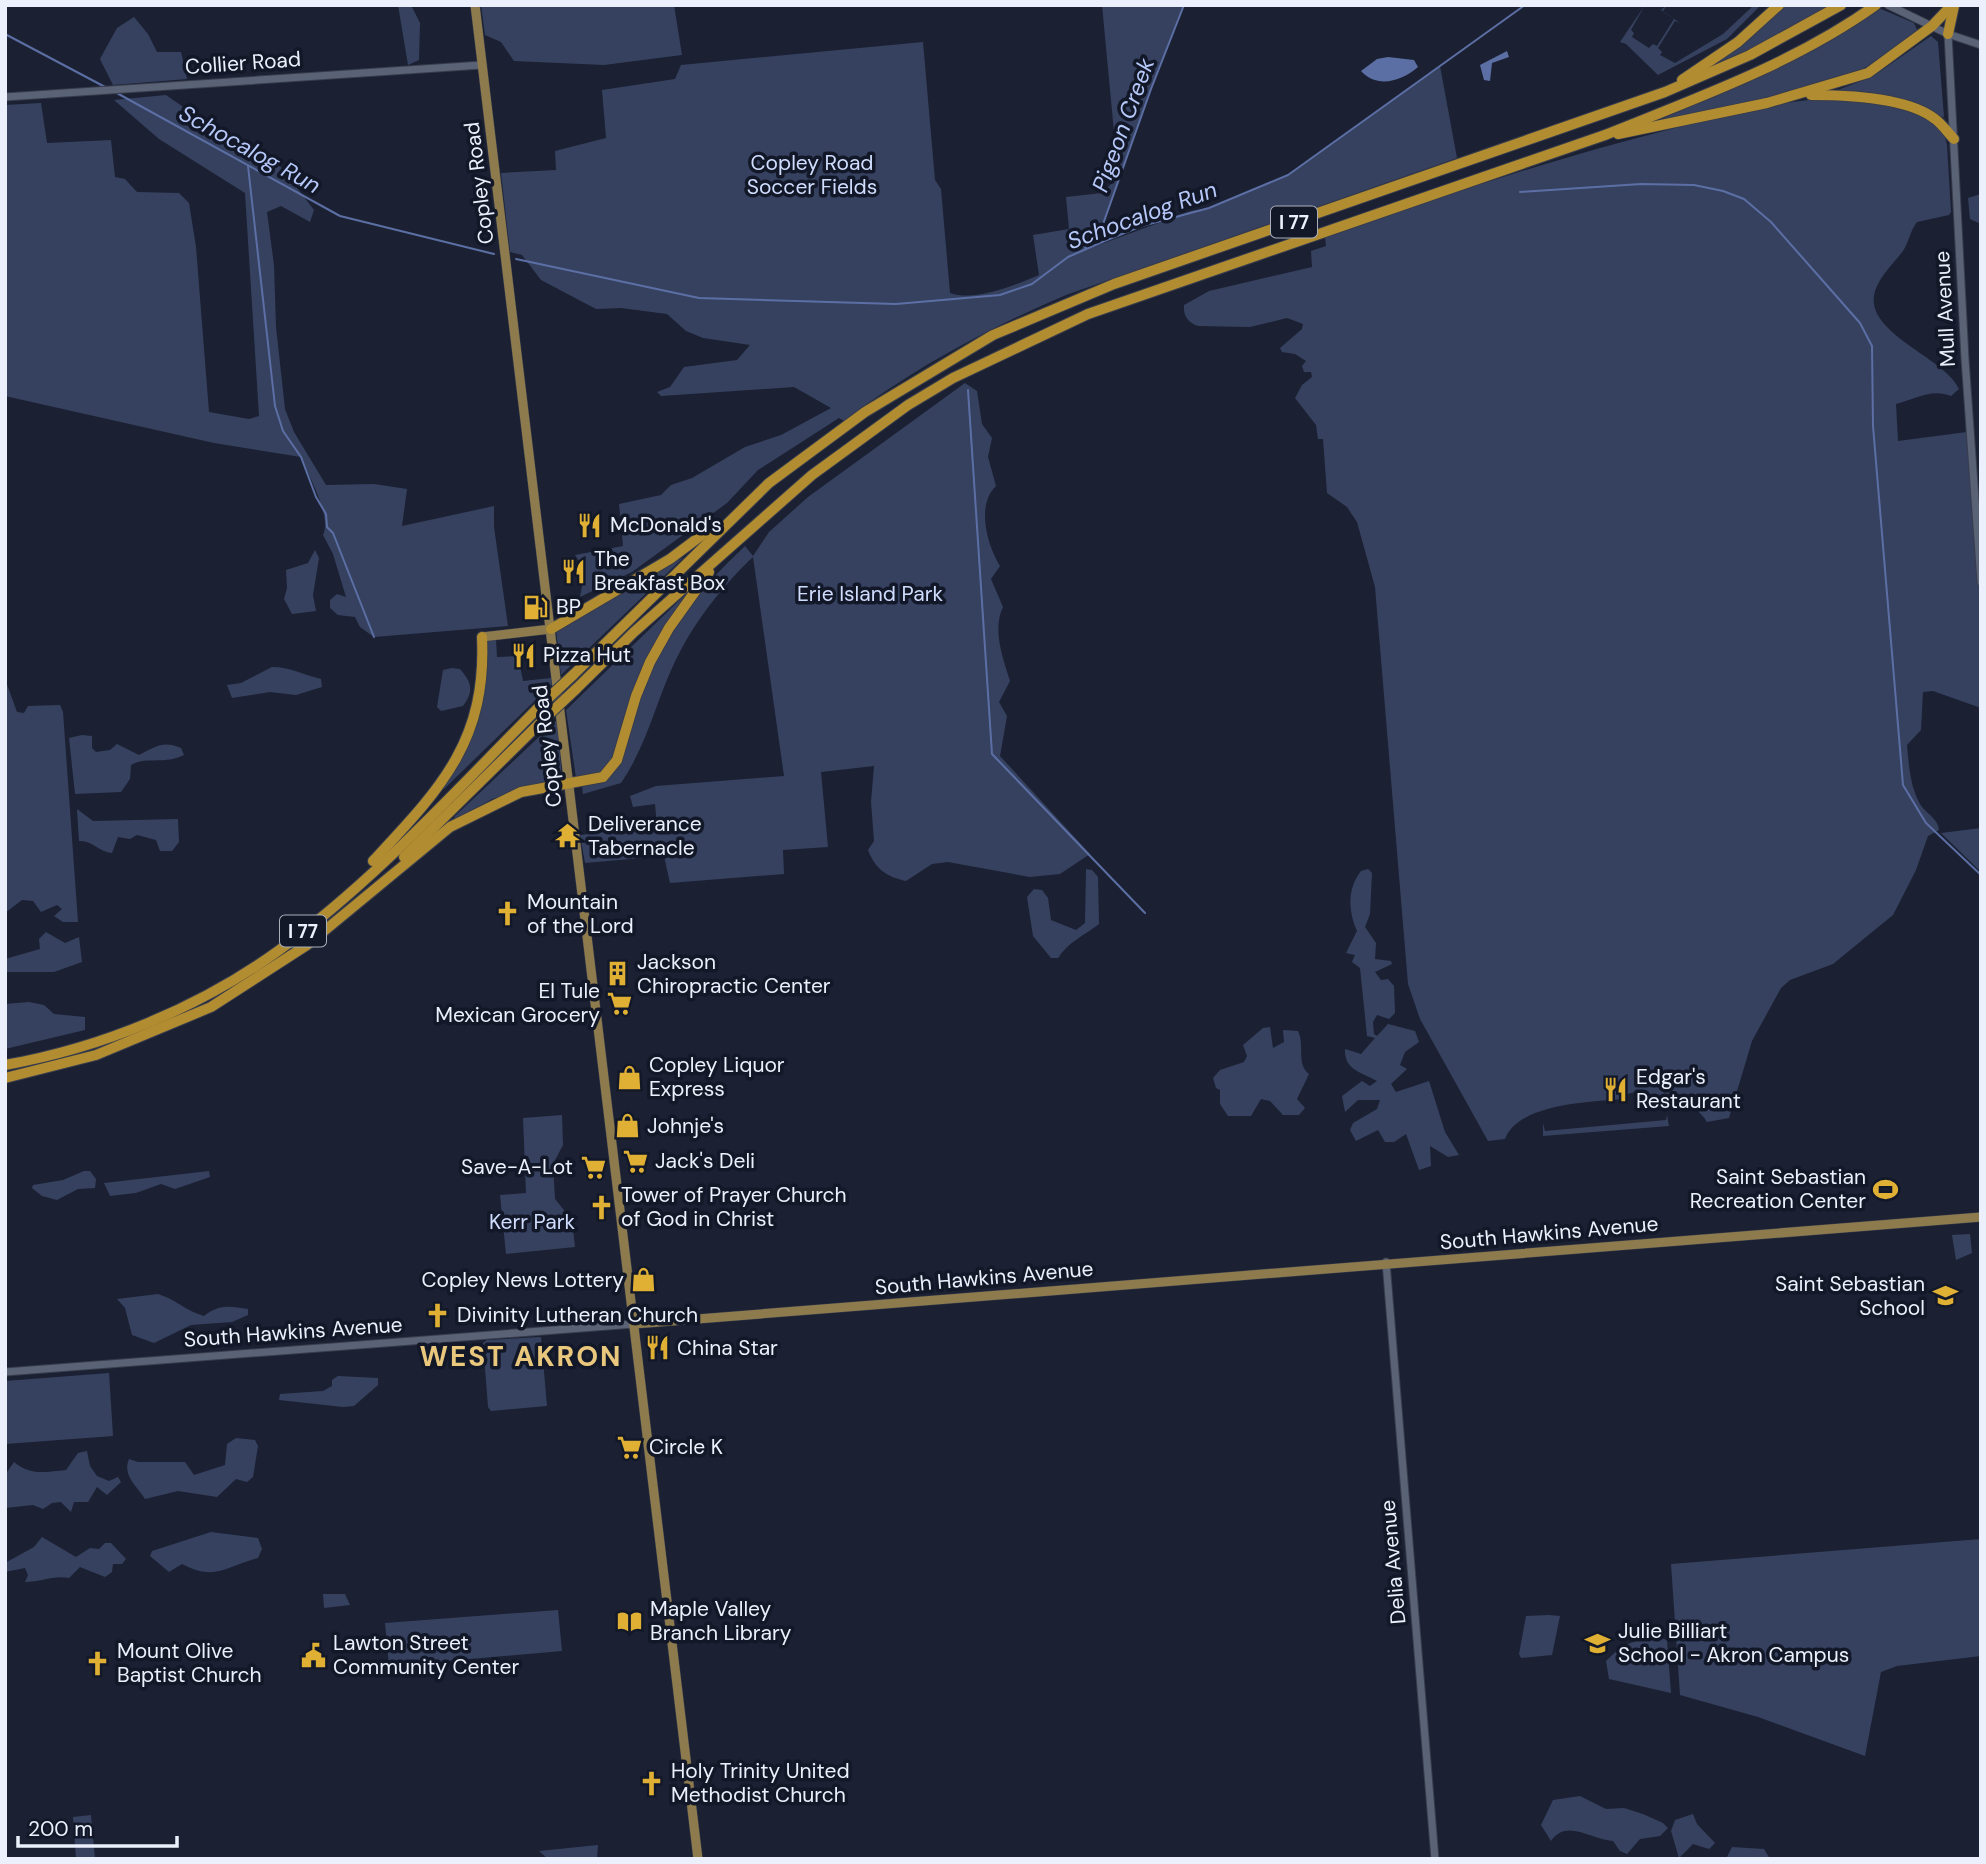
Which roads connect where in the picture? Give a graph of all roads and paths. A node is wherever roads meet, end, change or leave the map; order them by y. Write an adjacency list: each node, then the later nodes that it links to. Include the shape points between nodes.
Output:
1 (475, 5): 10 (main road, Copley Road)
2 (1779, 5): 11 (highway, via 1729,50)
3 (1841, 5): 11 (highway, I 77, via 1779,40)
4 (1876, 5): 14 (highway, I 77, via 1755,73)
5 (1888, 5): 7 (street)
6 (1953, 5): 7 (highway); 8 (highway)
7 (1932, 26): 8 (street); 12 (highway, via 1868,73)
8 (1948, 34): 9 (street); 15 (street, Mull Avenue)
9 (1981, 45)
10 (482, 65): 13 (street, Collier Road); 19 (main road, Copley Road)
11 (1665, 92): 16 (highway, I 77, via 1044,312 993,335 876,405)
12 (1798, 95): 14 (highway); 15 (highway, via 1838,95 1907,106 1935,118)
13 (5, 97)
14 (1605, 135): 17 (highway, I 77, via 1066,323 908,405)
15 (1954, 139): 18 (street, Mull Avenue)
16 (750, 500): 19 (highway, via 670,559); 23 (highway, I 77, bridge, via 397,848)
17 (779, 505): 21 (highway, via 708,574 669,628 641,684 611,769 594,780); 22 (highway, I 77, bridge, via 634,632)
18 (1981, 582)
19 (551, 629): 20 (main road); 21 (main road, Copley Road)
20 (482, 637): 23 (highway, via 480,700 459,756 431,797)
21 (569, 785): 22 (highway, via 521,792 450,827); 28 (main road, Copley Road)
22 (360, 901): 25 (highway, I 77, via 287,959 211,1007 96,1055)
23 (324, 914): 24 (highway, I 77, via 277,952 150,1022 93,1044)
24 (5, 1065)
25 (5, 1078)
26 (1981, 1215): 27 (main road, South Hawkins Avenue)
27 (1386, 1262): 28 (main road, South Hawkins Avenue); 31 (street, Delia Avenue)
28 (634, 1324): 29 (street, South Hawkins Avenue); 30 (main road, Copley Road)
29 (5, 1372)
30 (698, 1859)
31 (1435, 1859)

